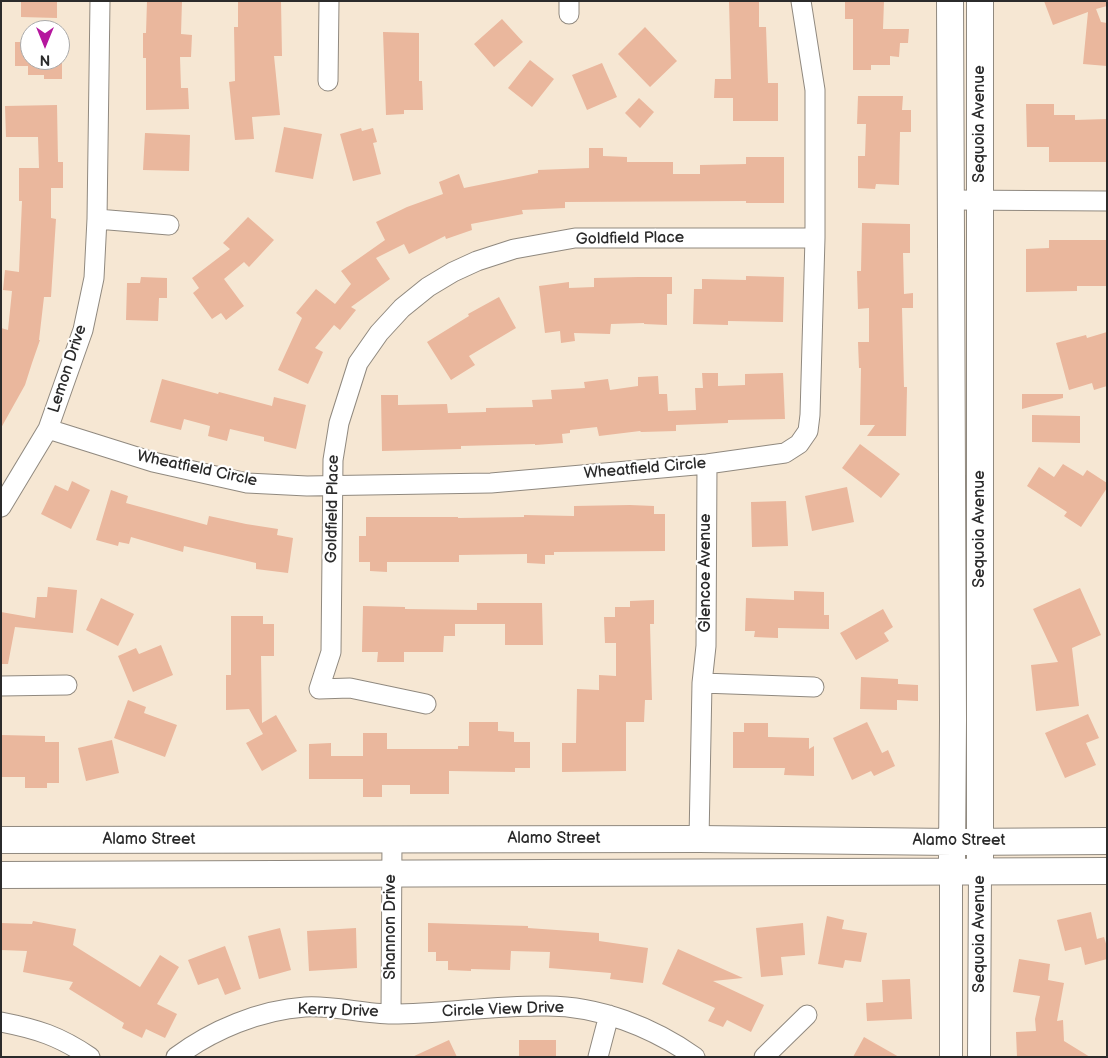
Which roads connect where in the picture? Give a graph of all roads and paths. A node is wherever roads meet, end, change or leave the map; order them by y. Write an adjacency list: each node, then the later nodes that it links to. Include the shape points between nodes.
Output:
1 (100, 1): 10 (street, Lemon Drive)
2 (329, 1): 6 (street)
3 (801, 1): 12 (street, Wheatfield Circle, via 815,90)
4 (950, 1): 7 (main road, Sequoia Avenue)
5 (980, 1): 8 (main road, Sequoia Avenue)
6 (328, 81)
7 (952, 200): 8 (street); 25 (main road, Sequoia Avenue)
8 (980, 200): 9 (street); 26 (main road, Sequoia Avenue)
9 (1107, 201)
10 (97, 219): 11 (street); 13 (street, Lemon Drive, via 94,278 83,330)
11 (169, 226)
12 (816, 238): 14 (street, Wheatfield Circle, via 808,431 799,444 785,453); 15 (street, Goldfield Place, via 575,238 514,249 453,272 402,308 379,332 358,363 340,423)
13 (48, 429): 15 (street, Wheatfield Circle, via 153,462 247,483); 16 (street, Lemon Drive)
14 (706, 464): 15 (street, Wheatfield Circle, via 491,483); 17 (street, Glencoe Avenue, via 706,646)
15 (332, 484): 21 (street, Goldfield Place, via 331,652 319,689 350,688)
16 (1, 507)
17 (702, 683): 20 (street); 23 (street, Glencoe Avenue)
18 (1, 686): 19 (street)
19 (67, 686)
20 (814, 687)
21 (426, 704)
22 (392, 839): 23 (main road, Alamo Street); 24 (main road, Alamo Street); 31 (street, Shannon Drive)
23 (699, 839): 25 (main road, Alamo Street)
24 (1, 840)
25 (952, 842): 26 (main road, Alamo Street); 30 (main road, Sequoia Avenue)
26 (981, 842): 27 (main road, Alamo Street); 28 (main road, Sequoia Avenue)
27 (1107, 842)
28 (980, 871): 29 (main road, Alamo Street); 30 (main road, Alamo Street); 43 (street, Sequoia Avenue)
29 (1107, 871)
30 (951, 872): 31 (main road, Alamo Street); 42 (street, Sequoia Avenue)
31 (391, 873): 32 (main road, Alamo Street); 33 (street, Shannon Drive)
32 (1, 875)
33 (391, 1014): 34 (street, Circle View Drive, via 547,1006); 38 (street, Kerry Drive, via 306,1007 274,1012 218,1032)
34 (609, 1015): 39 (street); 40 (street, Circle View Drive, via 646,1029)
35 (807, 1015): 41 (street)
36 (1, 1022): 37 (street, via 34,1028 69,1043)
37 (90, 1057)
38 (176, 1057)
39 (598, 1057)
40 (695, 1057)
41 (764, 1057)
42 (951, 1057)
43 (980, 1057)

